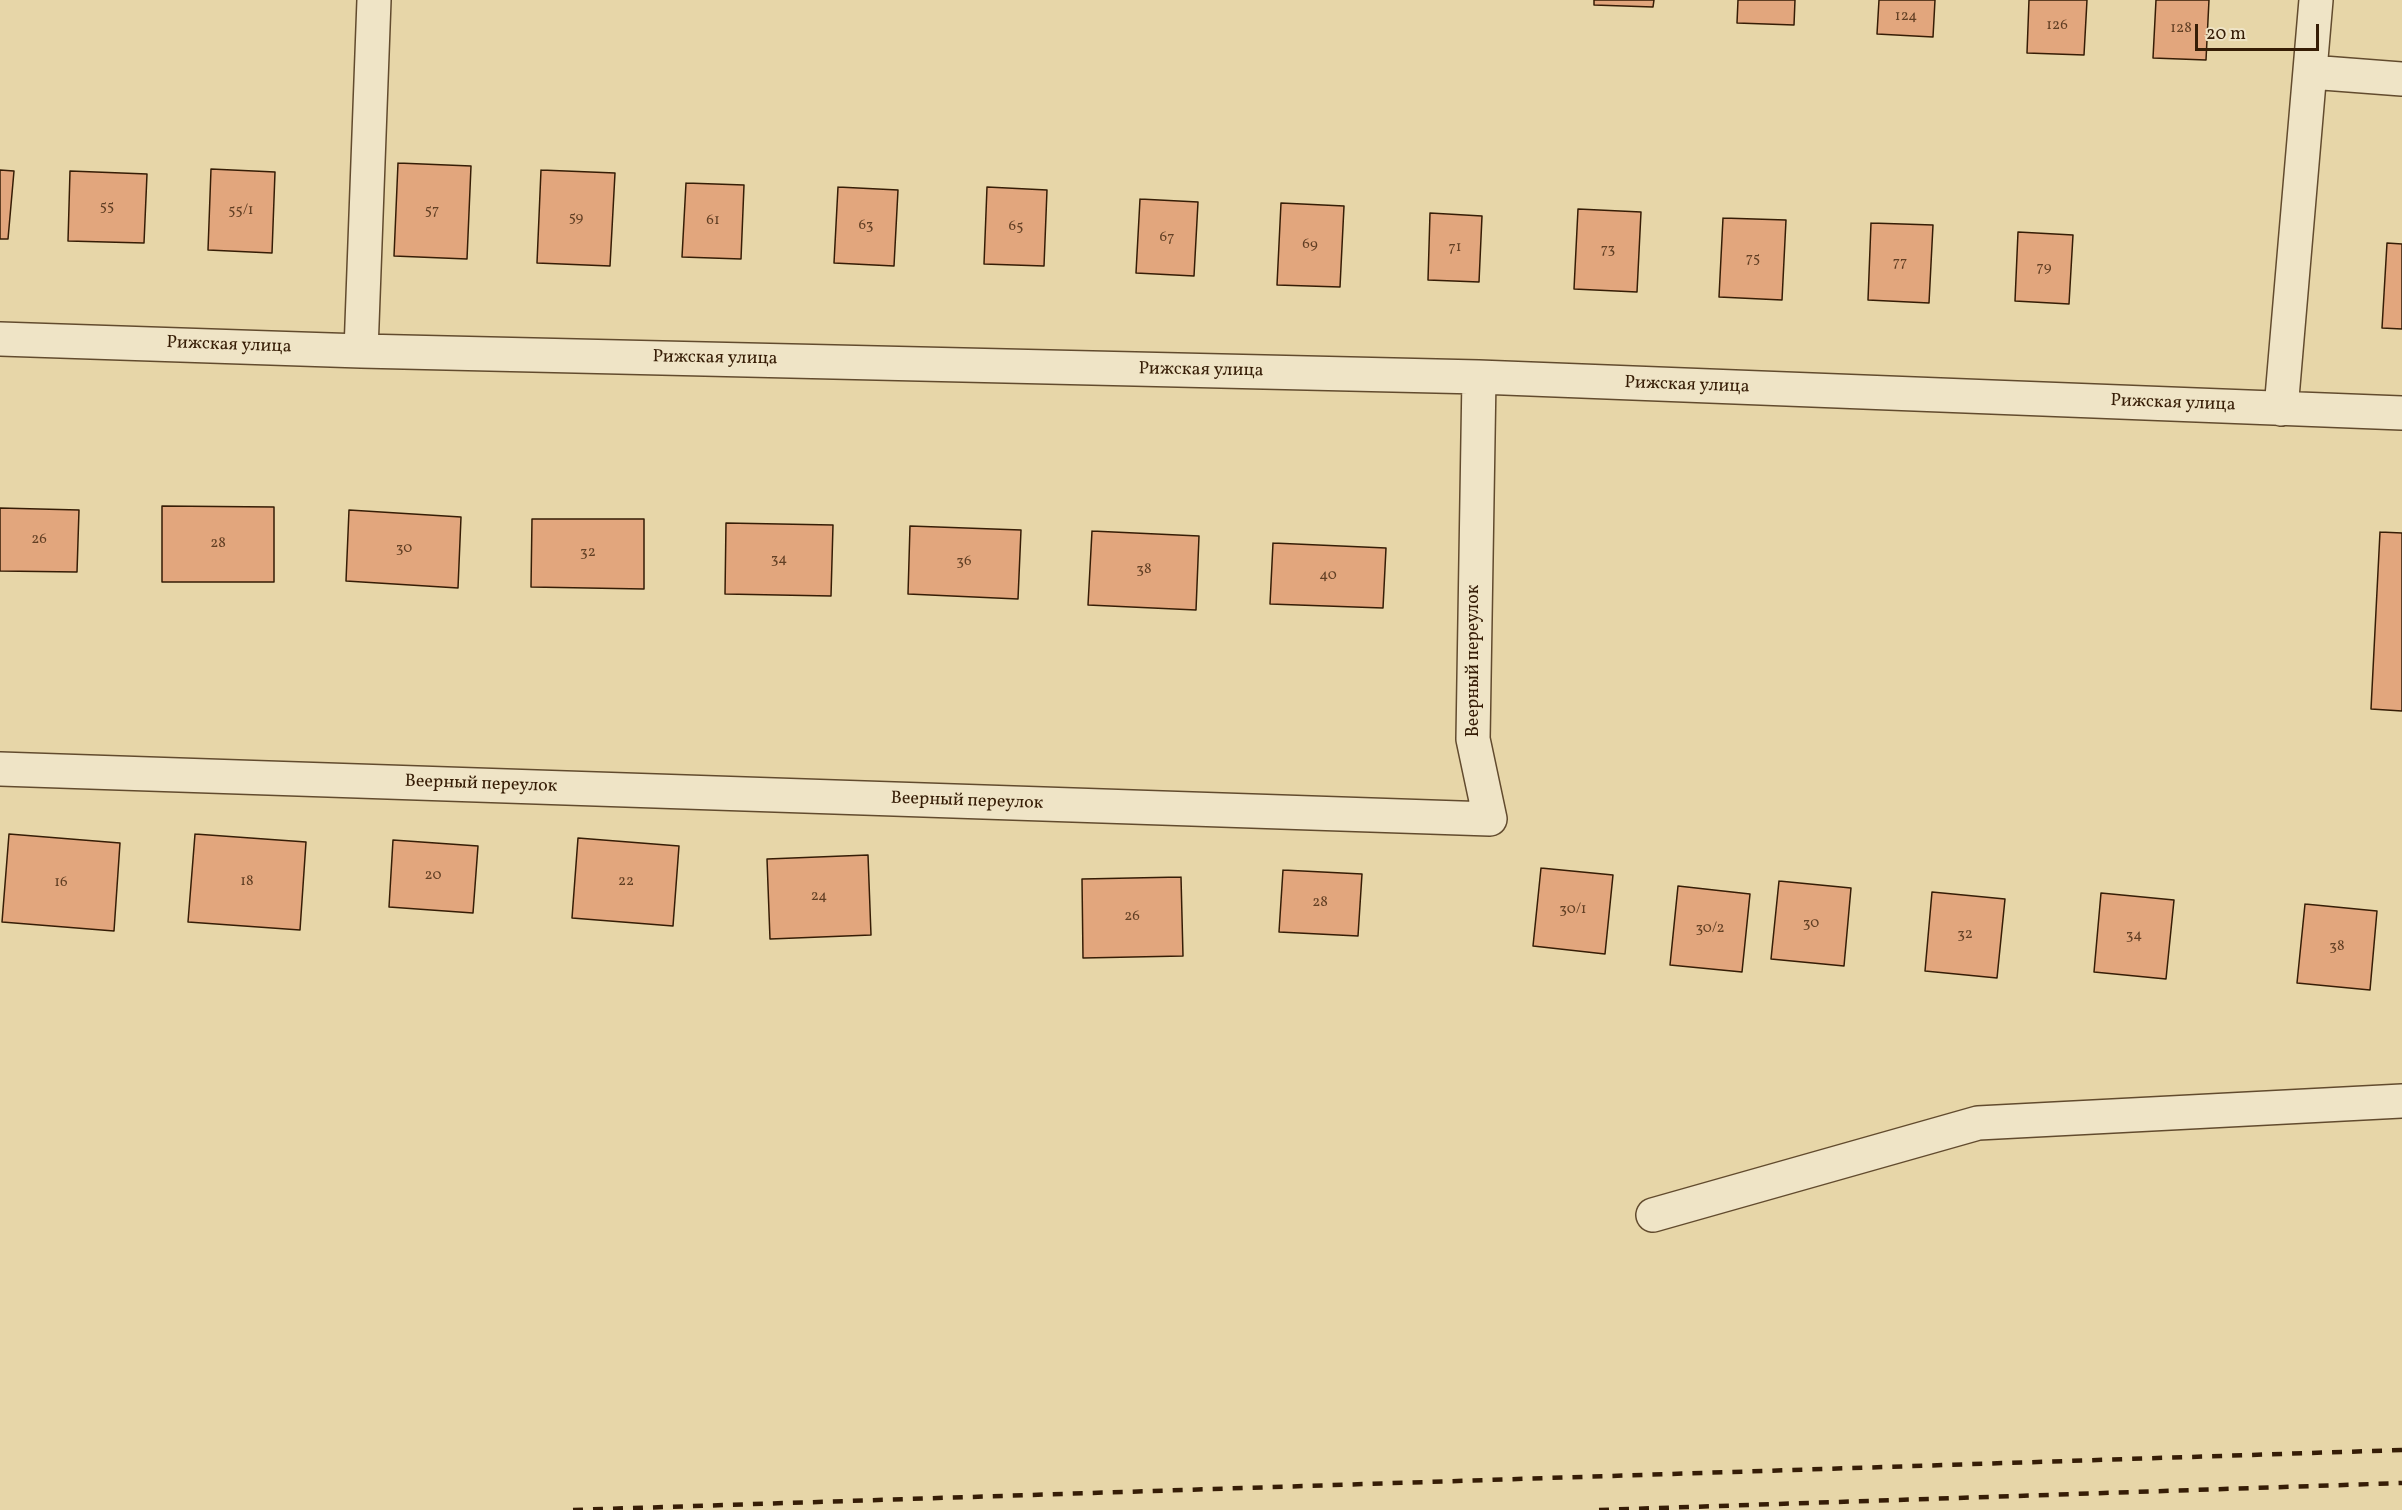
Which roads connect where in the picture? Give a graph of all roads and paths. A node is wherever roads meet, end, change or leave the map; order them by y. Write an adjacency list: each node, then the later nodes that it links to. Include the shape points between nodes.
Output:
1 (374, 0): 6 (street)
2 (2316, 0): 3 (street)
3 (2310, 72): 4 (street); 8 (street)
4 (2402, 79)
5 (0, 339): 6 (street, Рижская улица)
6 (361, 351): 7 (street, Рижская улица)
7 (1479, 378): 8 (street, Рижская улица); 10 (street, Веерный переулок, via 1473,739 1490,819)
8 (2282, 408): 9 (street, Рижская улица)
9 (2402, 413)
10 (0, 769)
11 (2402, 1101): 12 (street, via 1978,1123)
12 (1653, 1215)

